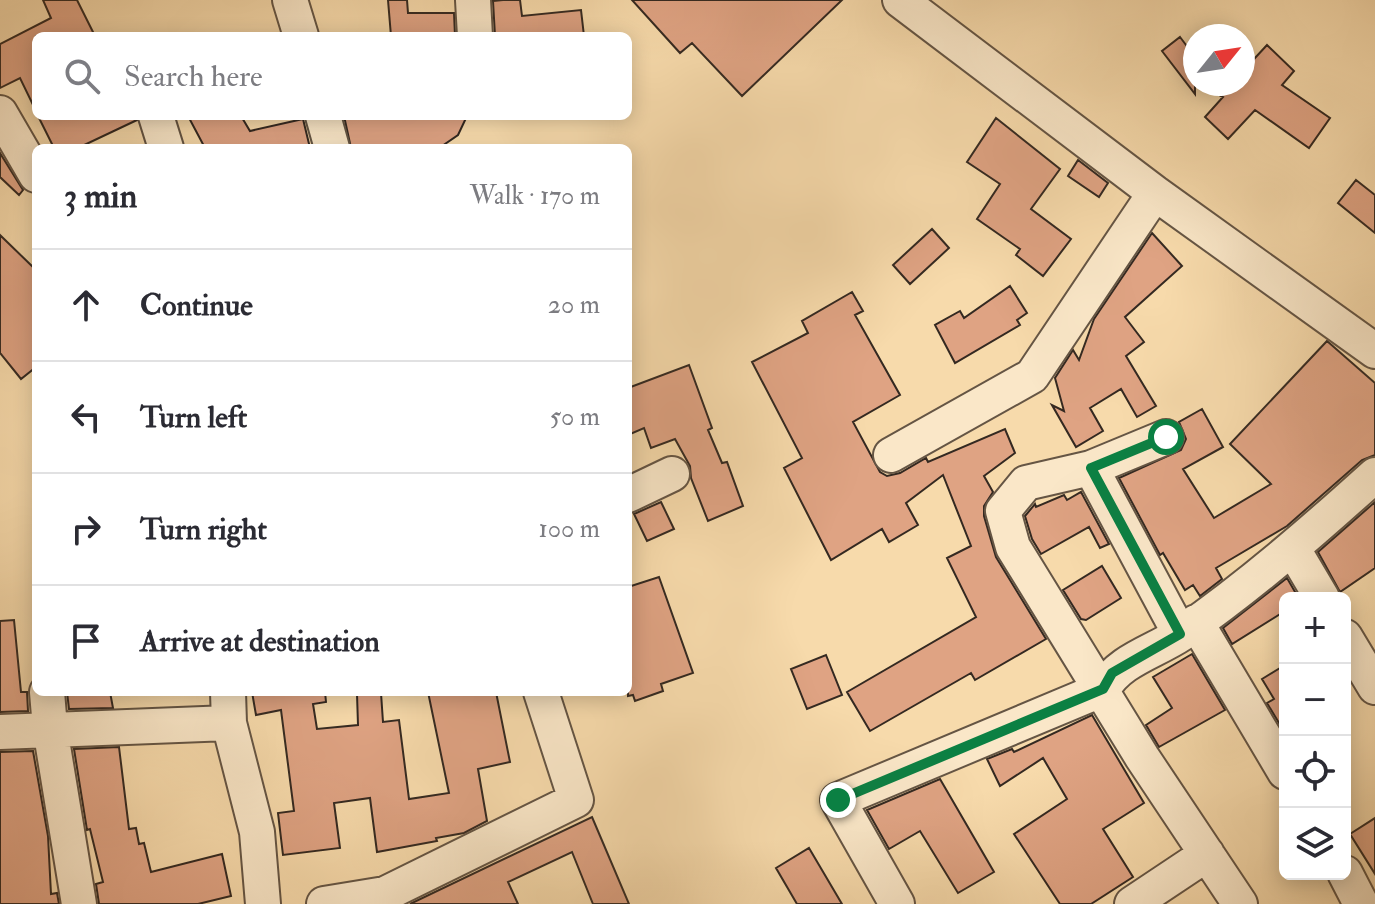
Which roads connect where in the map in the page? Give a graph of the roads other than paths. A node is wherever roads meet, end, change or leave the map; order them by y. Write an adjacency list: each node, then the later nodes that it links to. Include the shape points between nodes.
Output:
1 (290, 0): 4 (street)
2 (473, 0): 5 (street)
3 (900, 0): 12 (street)
4 (300, 32)
5 (475, 32)
6 (0, 113): 11 (street)
7 (157, 120): 9 (street)
8 (324, 120): 10 (street)
9 (165, 144)
10 (331, 144)
11 (32, 168)
12 (1155, 193): 13 (street); 15 (street, via 1032,376)
13 (1375, 351)
14 (1166, 437): 16 (street)
15 (891, 455)
16 (1091, 468): 22 (street); 25 (street, via 1026,483 1003,511 1013,547)
17 (672, 474): 19 (street)
18 (1375, 475): 20 (street)
19 (632, 493)
20 (1293, 549): 21 (street); 22 (street)
21 (1318, 592)
22 (1188, 628): 25 (street, via 1112,673); 31 (street)
23 (1351, 647): 24 (street)
24 (1375, 687)
25 (1103, 689): 32 (street); 37 (street, via 838,800)
26 (47, 696): 29 (street)
27 (542, 696): 36 (street, via 576,800 385,894)
28 (228, 707): 29 (street); 35 (street, via 257,832)
29 (50, 728): 30 (street); 34 (street)
30 (0, 732)
31 (1279, 763)
32 (1207, 854): 38 (street); 39 (street)
33 (1349, 880): 40 (street)
34 (79, 904)
35 (263, 904)
36 (324, 904)
37 (897, 904)
38 (1132, 904)
39 (1240, 904)
40 (1361, 904)

